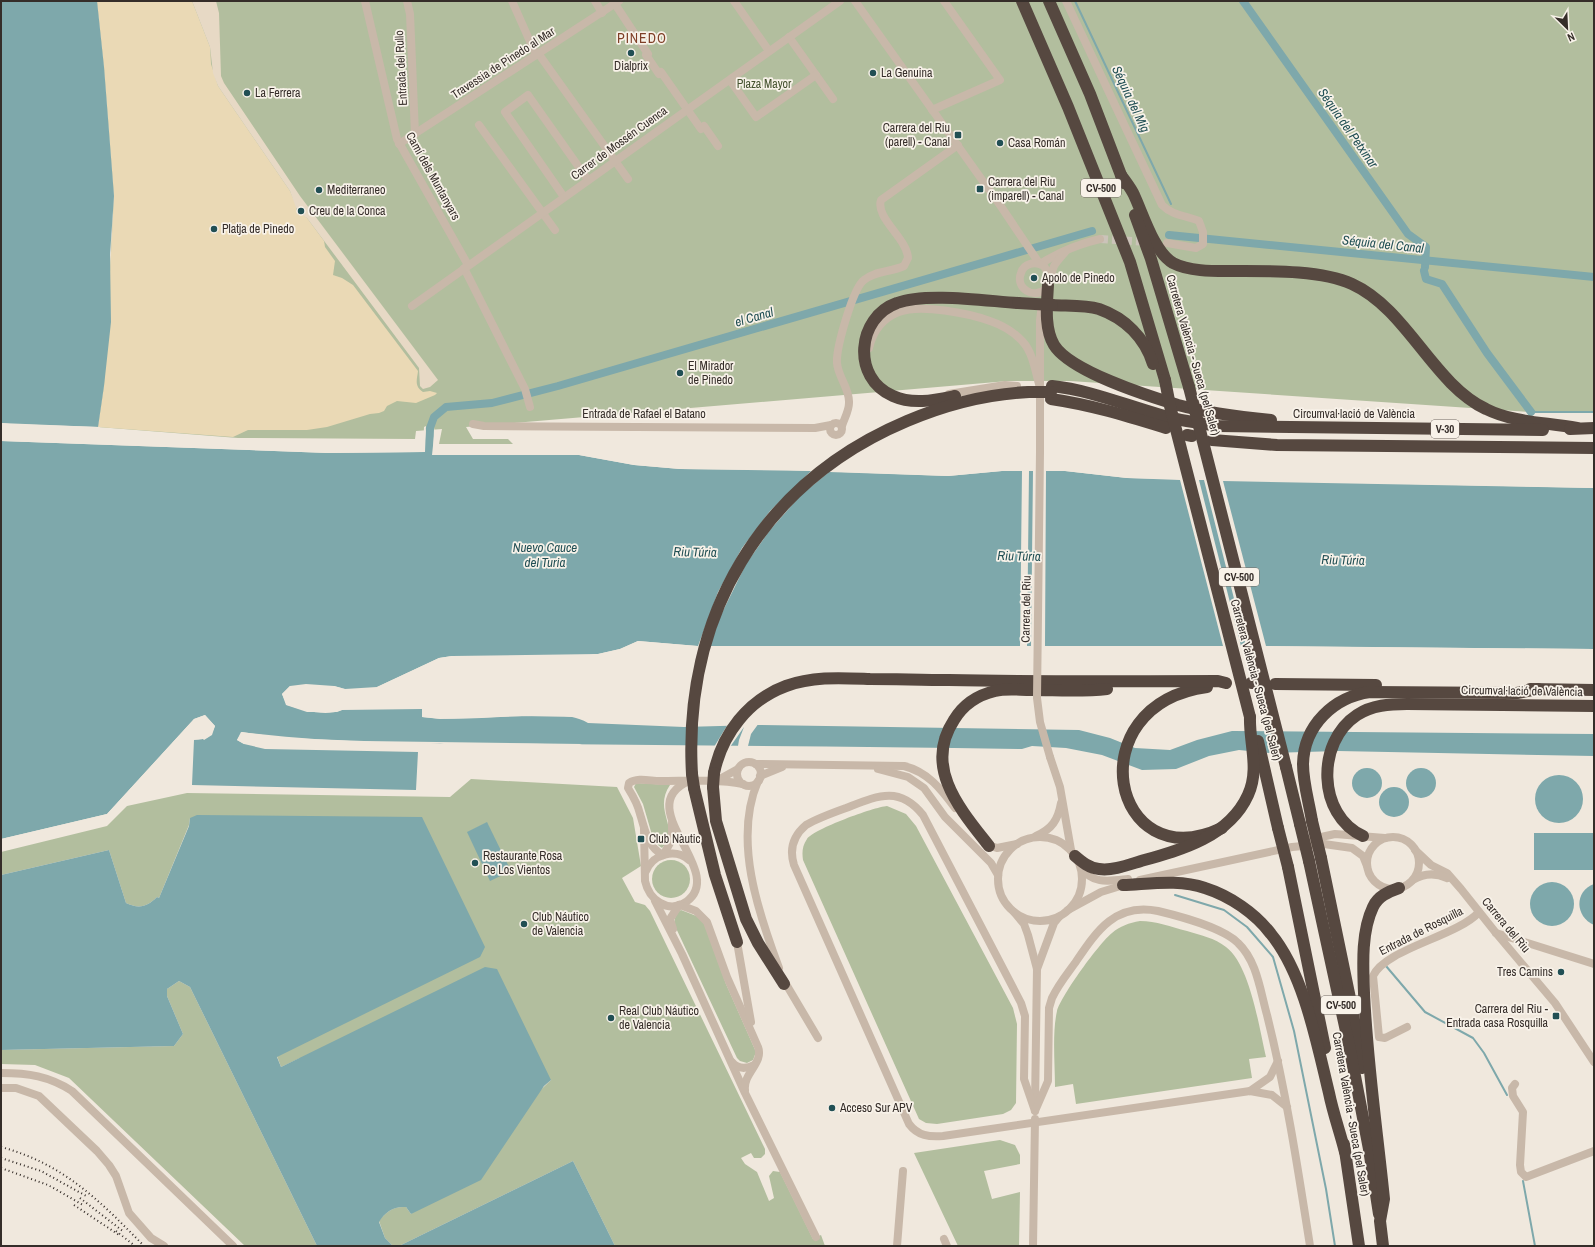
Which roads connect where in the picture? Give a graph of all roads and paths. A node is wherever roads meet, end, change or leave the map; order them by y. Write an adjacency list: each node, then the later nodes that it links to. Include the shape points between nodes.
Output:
1 (364, 1): 24 (street, Camí dels Muntanyars)
2 (406, 1): 23 (street, Entrada del Rullo, via 410,14)
3 (512, 1): 16 (street)
4 (594, 1): 13 (street)
5 (734, 1): 15 (street)
6 (840, 1): 14 (street, Carrer de Mossén Cuenca)
7 (855, 1): 21 (street)
8 (944, 1): 21 (street, via 1000,80)
9 (1022, 1): 45 (highway, Carretera València - Sueca (pel Saler) / CV-500, via 1130,262)
10 (1049, 1): 28 (highway, Carretera València - Sueca (pel Saler) / CV-500, via 1090,94)
11 (1066, 1): 35 (street, via 1162,205 1170,213 1199,221 1203,232 1203,244 1196,248)
12 (617, 2): 13 (street, Travessia de Pinedo al Mar); 20 (street, via 648,54 646,55)
13 (602, 13): 16 (street, Travessia de Pinedo al Mar)
14 (789, 37): 15 (street, Carrer de Mossén Cuenca); 17 (street)
15 (769, 51): 18 (street, Carrer de Mossén Cuenca)
16 (537, 54): 23 (street, Travessia de Pinedo al Mar); 27 (street)
17 (816, 74): 18 (street, via 756,117 732,83); 19 (street)
18 (732, 78): 20 (street, Carrer de Mossén Cuenca)
19 (833, 99)
20 (687, 110): 26 (street, via 700,129 704,126); 27 (street, Carrer de Mossén Cuenca)
21 (932, 110): 25 (street)
22 (479, 125): 32 (street)
23 (415, 134): 24 (street, Travessia de Pinedo al Mar)
24 (400, 144): 40 (street, Camí dels Muntanyars)
25 (958, 145): 37 (street); 49 (street, Entrada de Rafael el Batano, via 881,200 881,210 906,248 908,258 904,266 865,278 856,290 838,345 837,362 848,393 849,404 847,412 835,427)
26 (718, 146)
27 (615, 161): 29 (street); 30 (street, Carrer de Mossén Cuenca)
28 (1121, 175): 52 (highway, via 1134,194 1159,248 1171,262 1214,271 1303,274 1334,278 1352,284 1382,306 1461,392 1485,409 1510,418); 118 (highway, Carretera València - Sueca (pel Saler) / CV-500, bridge, via 1151,259 1189,387 1286,767 1349,1045)
29 (628, 179)
30 (588, 180): 31 (street, Carrer de Mossén Cuenca); 31 (street, via 528,95 505,112)
31 (564, 197): 32 (street, Carrer de Mossén Cuenca)
32 (542, 213): 33 (street); 40 (street, Carrer de Mossén Cuenca)
33 (555, 230)
34 (1100, 239): 36 (street)
35 (1167, 243)
36 (1066, 251): 38 (street); 41 (street, via 1055,265)
37 (1030, 254): 38 (street); 39 (street)
38 (1039, 264): 39 (street); 41 (street, via 1047,269)
39 (1026, 266): 42 (street, via 1020,274 1020,282)
40 (466, 267): 43 (street, Carrer de Mossén Cuenca); 48 (street, Camí dels Muntanyars, via 525,389)
41 (1047, 284): 42 (street, via 1037,293); 44 (street, Carrera del Riu); 50 (highway, via 1050,336 1061,354 1080,367 1179,405)
42 (1030, 293): 44 (street, Carrera del Riu)
43 (412, 306)
44 (1040, 320): 47 (street, Carrera del Riu)
45 (1162, 379): 46 (highway, bridge, via 1140,337 1122,320 1098,309 929,298 904,301 889,307 874,320 866,335 864,352 868,372 891,396 906,400 936,400); 64 (highway, Carretera València - Sueca (pel Saler) / CV-500, bridge, via 1250,717 1250,730)
46 (1017, 386): 47 (highway); 47 (street, via 1004,385 928,397 898,394 882,384 875,374 870,358 871,342 882,322 907,310 934,310 990,321 1008,329 1024,343 1032,358)
47 (1041, 392): 50 (highway, Circumval·lació de València / V-30, via 1077,389 1187,421 1219,426); 51 (highway); 68 (highway, via 913,418 869,439 827,466 798,490 756,539 721,598 706,641 697,678 692,715); 70 (street, Carrera del Riu, bridge, via 1037,698 1040,722)
48 (530, 405)
49 (473, 424)
50 (1314, 427): 52 (highway, Circumval·lació de València / V-30, via 1552,430)
51 (1166, 428)
52 (1577, 428): 53 (highway, Circumval·lació de València / V-30)
53 (1594, 428)
54 (1212, 440): 55 (highway, V-30, via 1277,445)
55 (1594, 448)
56 (1182, 681): 67 (highway, via 831,678 801,682 764,697 743,714 721,749); 72 (highway, via 1229,683 1191,690 1170,698 1149,713 1131,738 1123,759 1125,794 1132,809 1143,821 1156,830 1172,836 1202,836); 78 (highway, via 1090,691 995,691 968,703 955,717 945,737 942,756 944,775 951,792)
57 (1275, 684): 58 (highway, Circumval·lació de València)
58 (1538, 689): 59 (highway, Circumval·lació de València); 118 (highway, bridge, via 1517,693 1366,692 1340,701 1328,710 1310,735 1304,757 1304,782 1360,1050 1370,1130)
59 (1594, 690)
60 (1594, 706): 74 (highway, Circumval·lació de València, via 1392,704 1361,712 1337,735 1328,757 1328,783 1336,810 1347,826)
61 (756, 764): 62 (street); 65 (street, via 744,763); 66 (street, via 760,770)
62 (790, 765): 63 (street); 66 (street)
63 (865, 766): 78 (street, via 904,766 924,774 941,789 976,837); 86 (street, via 901,774 924,788)
64 (1259, 767): 72 (highway, via 1248,796 1237,813); 120 (highway, Carretera València - Sueca (pel Saler) / CV-500, bridge, via 1288,868)
65 (738, 769): 67 (street); 69 (street, via 738,779)
66 (759, 778): 69 (street, via 750,785); 102 (street, via 750,818 751,873 760,918)
67 (715, 780): 68 (street); 69 (street); 102 (highway, via 716,821 744,913 758,943)
68 (692, 781): 71 (street, via 676,788 670,795 669,808); 73 (street, via 636,779 629,782 628,788 638,808); 98 (highway, via 715,875)
69 (743, 784)
70 (1062, 798): 75 (street, via 1056,822); 82 (street, Carrera del Riu, via 1068,838)
71 (672, 820): 81 (street, via 672,839); 83 (street)
72 (1222, 828): 82 (highway, via 1177,850 1109,869 1093,868)
73 (644, 829): 81 (street, via 650,843); 85 (street)
74 (1363, 836): 76 (street); 79 (street, via 1328,835)
75 (1033, 838): 77 (street); 82 (street, via 1054,840 1065,845)
76 (1386, 838): 80 (street, via 1400,838); 84 (street, via 1371,849)
77 (1017, 844): 78 (street, via 1003,848); 86 (street, via 1006,854)
78 (989, 846)
79 (1292, 847): 84 (street, via 1324,844 1345,846 1360,853); 87 (street)
80 (1415, 850): 88 (street, via 1419,867); 89 (street, Carrera del Riu, via 1431,866 1447,873)
81 (663, 855): 83 (street, via 681,855); 85 (street, via 650,863)
82 (1075, 857): 87 (street, via 1087,874 1097,881); 95 (street, via 1082,872 1081,889 1078,897)
83 (691, 862): 93 (street, via 697,874 696,888 690,899)
84 (1367, 866): 91 (street, via 1371,878 1381,886)
85 (645, 874): 92 (street, via 647,890)
86 (998, 874): 94 (street, via 1000,891)
87 (1153, 877): 90 (street)
88 (1411, 882): 89 (street, via 1431,874); 91 (street)
89 (1455, 882): 96 (street, Carrera del Riu)
90 (1123, 885): 95 (street, via 1100,892); 120 (highway, via 1168,883 1204,887 1228,897 1272,934 1287,959 1305,1004)
91 (1399, 888): 122 (highway, via 1381,896 1373,906 1364,950 1366,1023 1384,1199)
92 (655, 901): 93 (street, via 667,906); 99 (street)
93 (680, 905): 99 (street, via 671,916 670,923); 105 (street, via 696,911 707,922 727,977)
94 (1014, 912): 95 (street, via 1039,921); 101 (street, via 1024,924)
95 (1065, 912): 101 (street, via 1054,923)
96 (1479, 912): 97 (street, Carrera del Riu); 103 (street, Entrada de Rosquilla, via 1469,920 1381,965 1376,970 1373,976 1379,1037 1385,1038)
97 (1496, 933): 100 (street); 108 (street, Carrera del Riu, via 1556,1003)
98 (737, 942): 105 (street)
99 (682, 954): 106 (street)
100 (1594, 964)
101 (1037, 969): 116 (street)
102 (784, 984): 104 (street)
103 (1407, 1027)
104 (818, 1038)
105 (756, 1040): 109 (street, via 760,1051)
106 (731, 1060): 109 (street, via 741,1068); 114 (street)
107 (1278, 1060): 113 (street, via 1270,1077); 115 (street); 116 (street, via 1256,973 1249,956 1238,942 1217,929 1163,912 1142,909 1130,911 1116,916 1100,928 1052,998 1049,1008 1048,1080)
108 (1594, 1062)
109 (754, 1065): 114 (street, via 745,1081)
110 (1, 1073): 125 (street, via 37,1075 72,1091)
111 (1515, 1084): 119 (street, via 1512,1088 1513,1096 1523,1112 1520,1165 1521,1172 1526,1177)
112 (1, 1088): 124 (street, via 16,1088 39,1096 97,1151 116,1176 129,1213 151,1238)
113 (1250, 1091): 115 (street, via 1272,1094); 117 (street)
114 (745, 1093): 123 (street)
115 (1286, 1107): 128 (street)
116 (1035, 1111): 117 (street); 117 (street, via 1024,1079 1025,1016 1021,1003 920,812 907,800 884,795 806,825 793,843 791,850 794,865 909,1124 924,1135 932,1136)
117 (1035, 1123): 127 (street)
118 (1369, 1149): 122 (highway, Carretera València - Sueca (pel Saler) / CV-500)
119 (1594, 1151)
120 (1345, 1152): 129 (highway, Carretera València - Sueca (pel Saler) / CV-500)
121 (903, 1171): 126 (street)
122 (1380, 1221): 130 (highway, Carretera València - Sueca (pel Saler))
123 (816, 1237)
124 (164, 1246)
125 (233, 1246)
126 (897, 1246)
127 (1033, 1246)
128 (1310, 1246)
129 (1359, 1246)
130 (1383, 1246)

